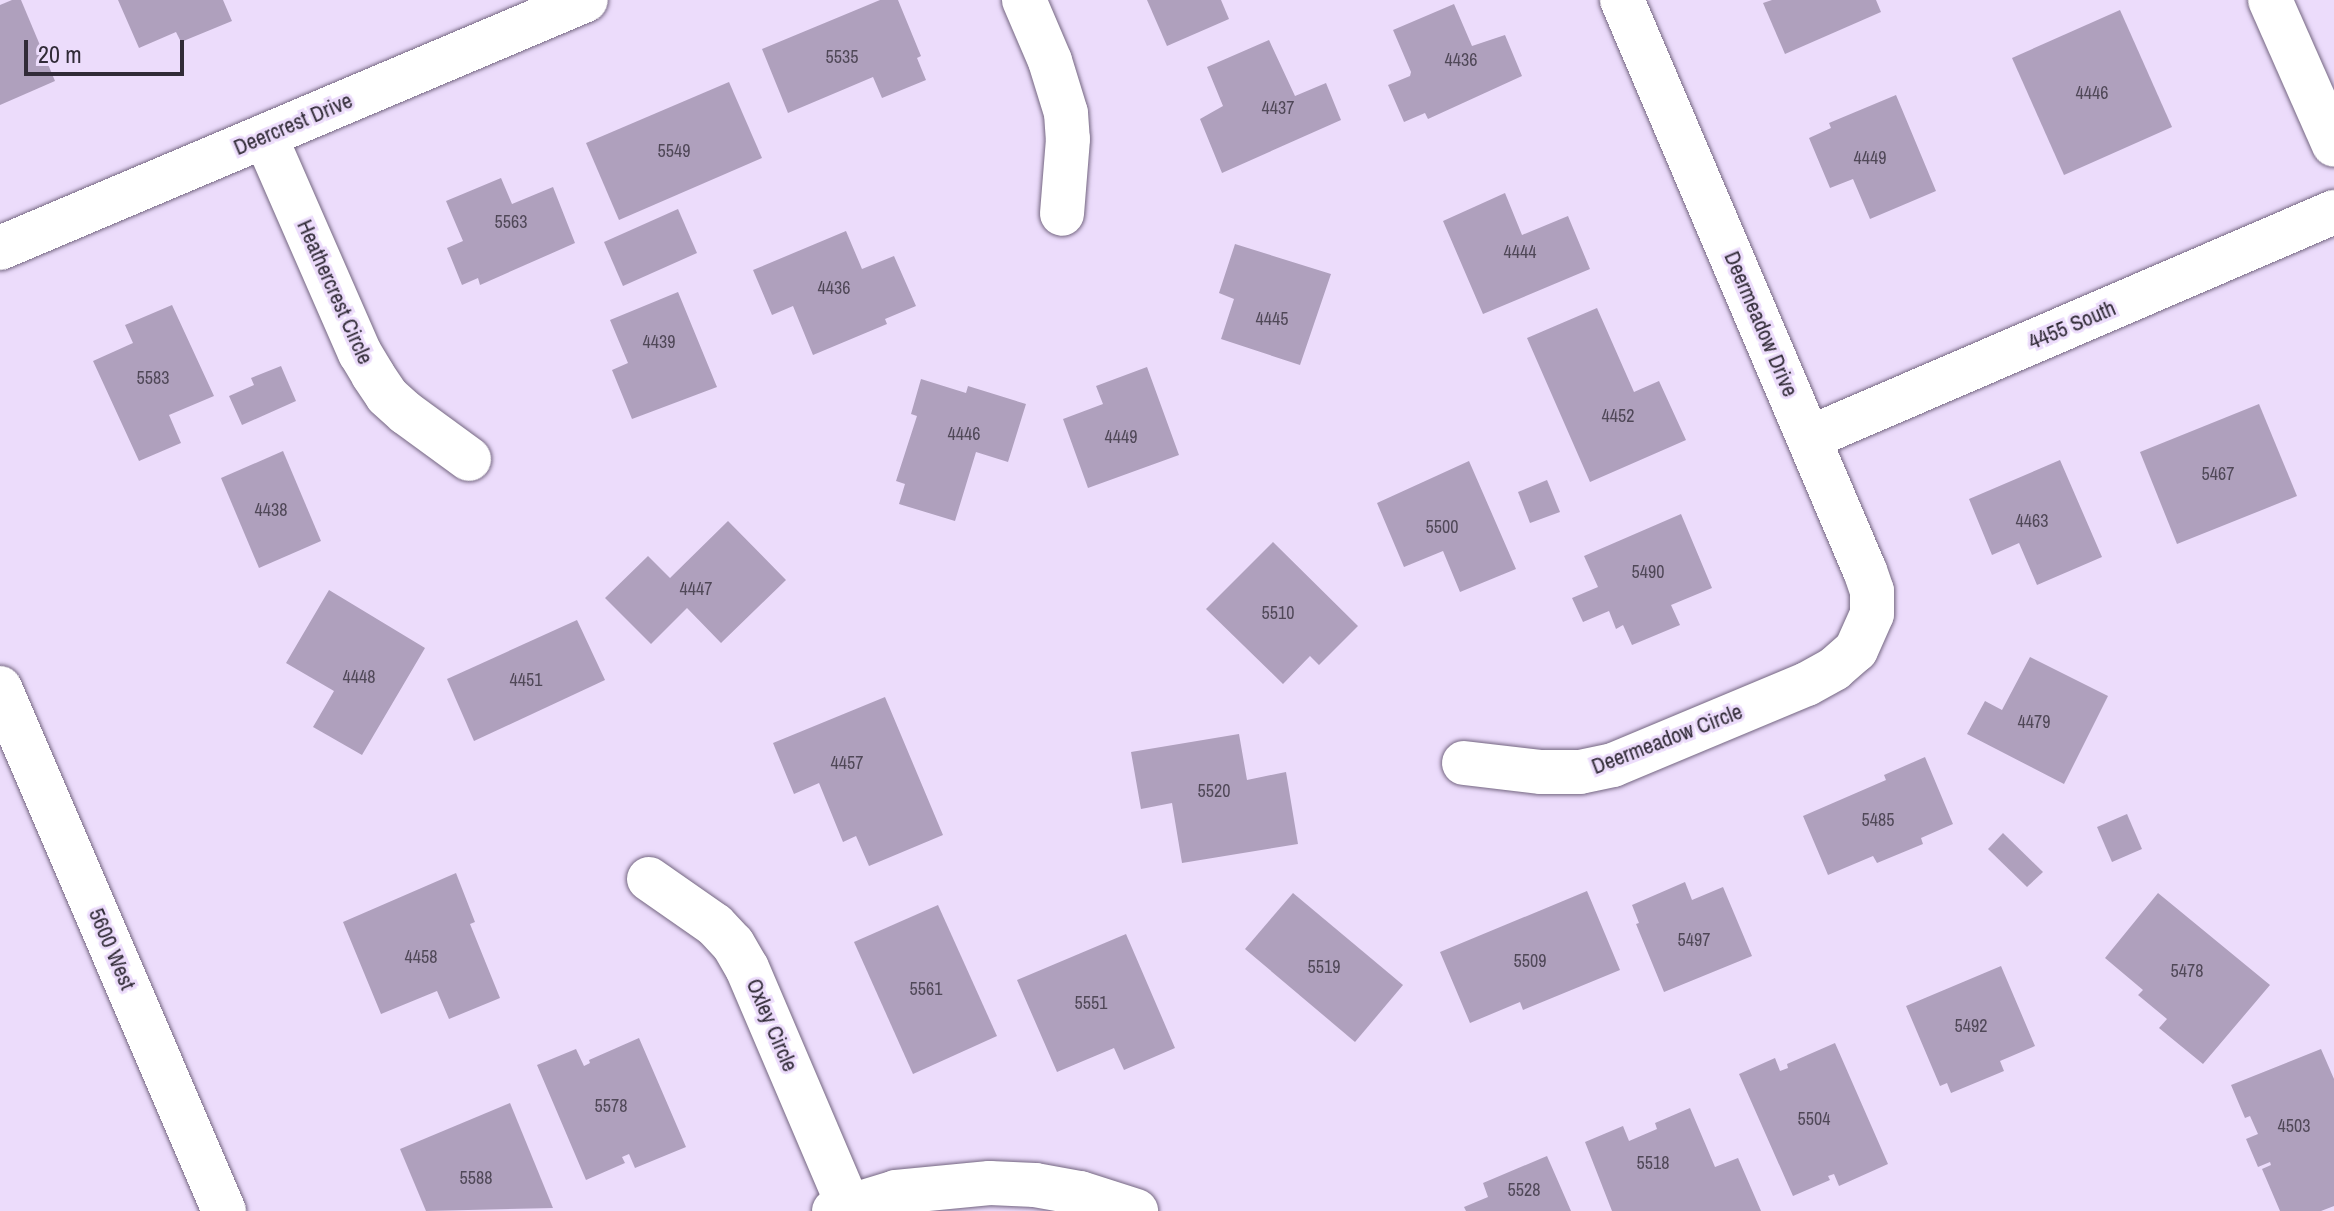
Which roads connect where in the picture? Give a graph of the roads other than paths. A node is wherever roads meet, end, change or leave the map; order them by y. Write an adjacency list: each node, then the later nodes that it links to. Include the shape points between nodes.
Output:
1 (586, 0): 5 (street, Deercrest Drive)
2 (1024, 0): 8 (street, via 1066,113)
3 (1622, 0): 10 (street, Deermeadow Drive)
4 (2270, 0): 6 (street)
5 (265, 136): 9 (street, Deercrest Drive); 11 (street, Heathercrest Circle, via 373,375 406,413)
6 (2334, 145)
7 (2334, 212): 10 (street, 4455 South)
8 (1062, 214)
9 (0, 248)
10 (1809, 438): 12 (street, Deermeadow Drive, via 1872,591 1872,614)
11 (469, 459)
12 (1856, 650): 14 (street, Deermeadow Circle, via 1807,684 1613,765 1541,772)
13 (0, 688): 17 (street, 5600 West)
14 (1464, 763)
15 (649, 879): 16 (street, Oxley Circle, via 715,925 733,944)
16 (841, 1208): 18 (street, via 896,1192 990,1183 1080,1193)
17 (224, 1211)
18 (1136, 1211)

